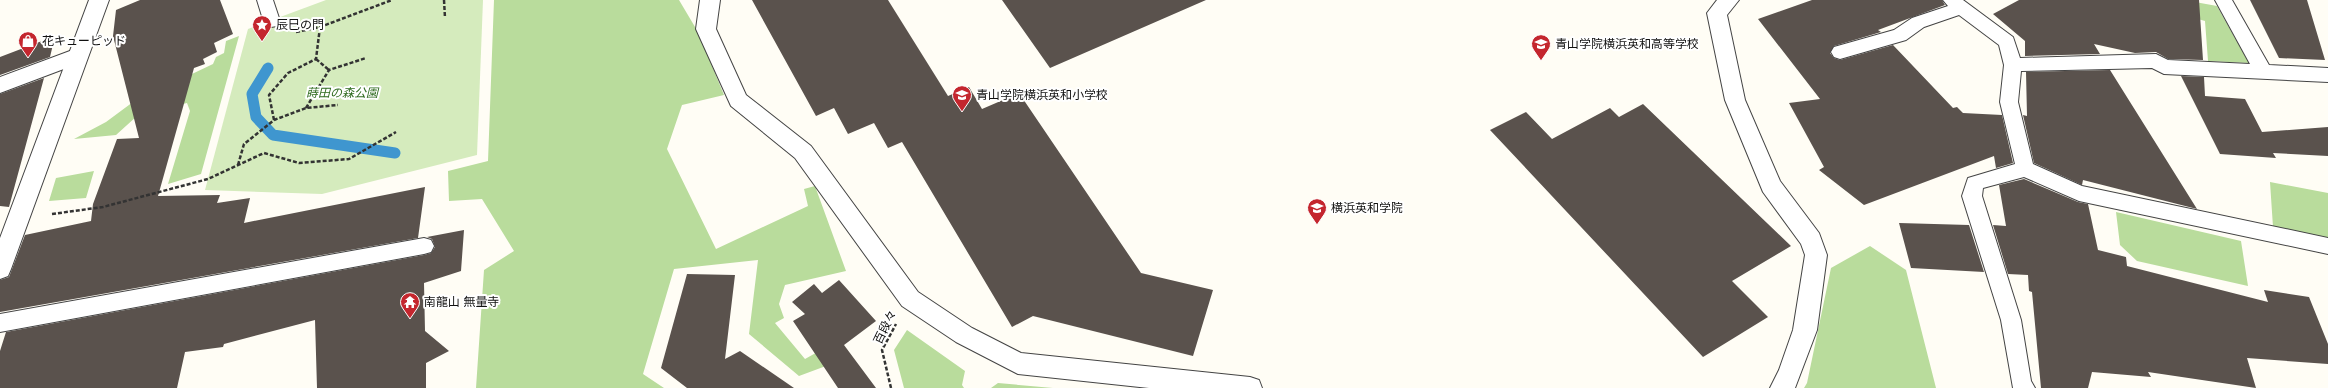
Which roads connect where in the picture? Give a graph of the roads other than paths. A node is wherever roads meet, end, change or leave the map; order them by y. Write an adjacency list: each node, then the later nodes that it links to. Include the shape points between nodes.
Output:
1 (99, 0): 9 (street)
2 (265, 0): 7 (lane)
3 (710, 0): 19 (street, via 706,29 738,100 803,152 910,299 964,335 1018,363)
4 (1729, 0): 20 (street, via 1717,13 1735,100 1771,186 1811,240 1816,255 1805,330)
5 (2223, 0): 11 (lane)
6 (1956, 4): 8 (lane, via 1902,31 1900,35); 10 (lane, via 2007,42)
7 (271, 21)
8 (1840, 52)
9 (78, 56): 13 (street); 17 (street)
10 (2013, 65): 11 (lane, via 2156,61 2164,68); 14 (lane, via 2009,102)
11 (2264, 71): 12 (lane)
12 (2328, 75)
13 (0, 85)
14 (2025, 169): 16 (lane, via 2079,193); 21 (lane, via 1975,183 1972,196 2010,320)
15 (424, 246): 18 (lane)
16 (2328, 246)
17 (0, 269)
18 (0, 324)
19 (1250, 388)
20 (1782, 388)
21 (2024, 388)

